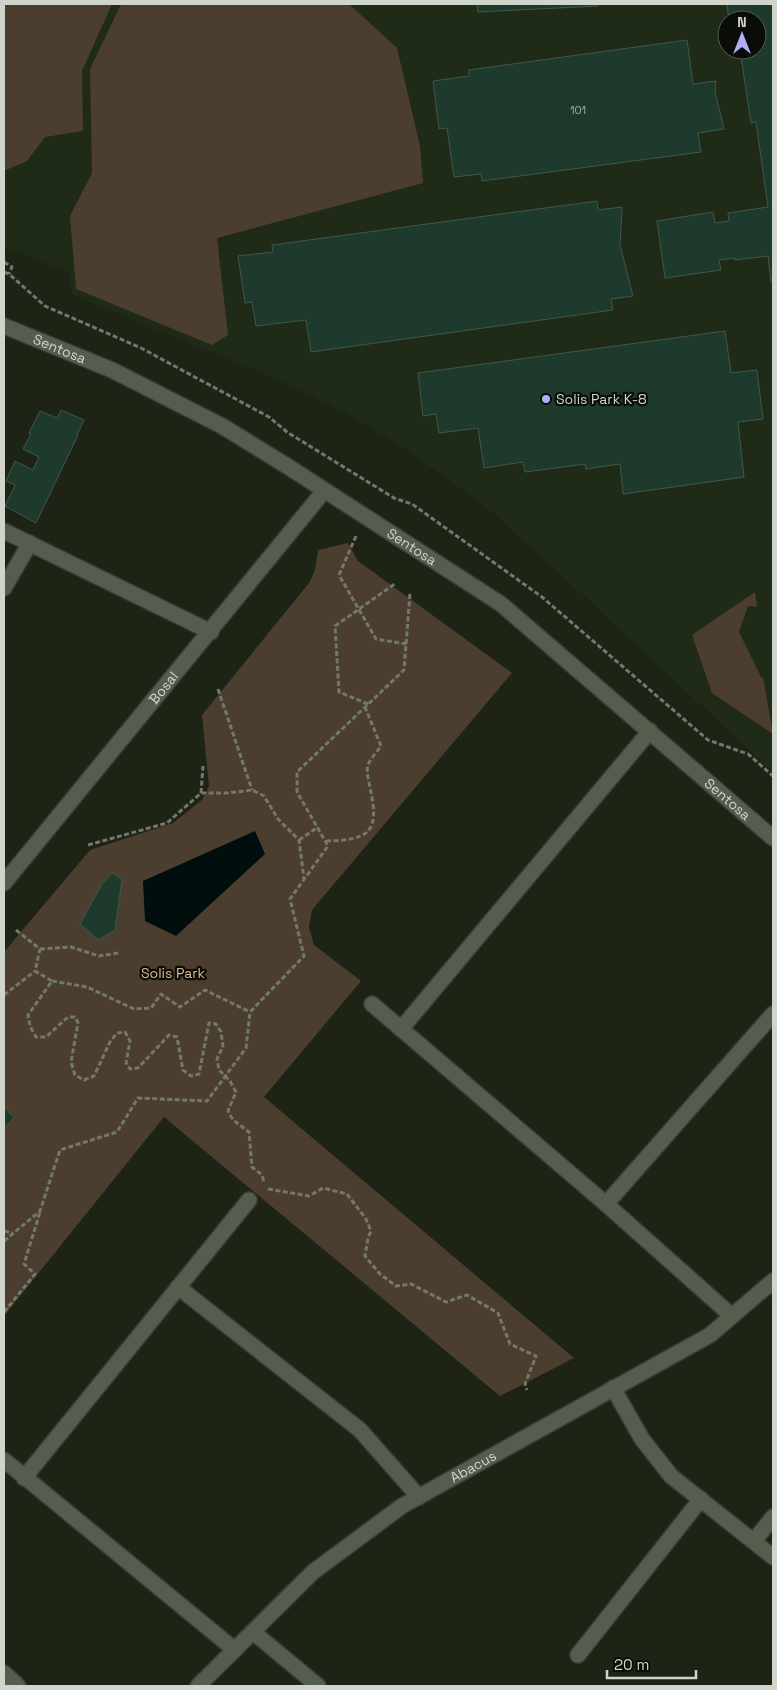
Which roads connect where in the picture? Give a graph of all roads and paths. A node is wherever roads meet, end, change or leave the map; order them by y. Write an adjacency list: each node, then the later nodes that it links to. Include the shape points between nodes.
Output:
1 (4, 262): 2 (path, via 12,267)
2 (9, 274)
3 (4, 326): 6 (street, Sentosa, via 112,370 222,426)
4 (362, 477): 5 (path)
5 (358, 483)
6 (324, 491): 14 (street, Bosal); 18 (street, Sentosa, via 501,604)
7 (4, 532): 9 (street)
8 (356, 536): 13 (path, via 339,575)
9 (30, 543): 11 (street); 14 (street)
10 (396, 583): 13 (path)
11 (4, 588)
12 (410, 592): 15 (path)
13 (359, 608): 15 (path, via 376,639); 17 (path, via 335,626 340,692)
14 (211, 632): 28 (street, Bosal)
15 (406, 644): 17 (path, via 404,670)
16 (218, 690): 20 (path)
17 (366, 706): 22 (path, via 297,772 297,792); 25 (path, via 381,746 368,764 367,773 375,813 373,822 360,836)
18 (650, 731): 23 (street, Sentosa); 38 (street)
19 (203, 766): 21 (path)
20 (252, 790): 21 (path); 24 (path, via 264,796 278,819)
21 (201, 793): 26 (path, via 167,823)
22 (318, 827): 24 (path); 25 (path)
23 (773, 838)
24 (299, 840): 27 (path)
25 (326, 841): 27 (path, via 328,846)
26 (88, 845)
27 (304, 879): 36 (path, via 290,900 304,956)
28 (4, 883)
29 (16, 930): 30 (path)
30 (40, 949): 31 (path, via 70,947 99,956); 32 (path)
31 (118, 952)
32 (35, 971): 33 (path); 34 (path)
33 (52, 981): 36 (path, via 86,988 134,1009 151,1008 161,994 180,1007 205,990); 39 (path, via 28,1015 30,1026 36,1037 46,1037 68,1018 75,1017 78,1023 71,1062 75,1075 84,1080 94,1076 117,1033 125,1032 130,1041 126,1063 130,1069 138,1068 169,1035 177,1037 183,1070 191,1076 199,1074 209,1023 216,1024 221,1032 223,1046 216,1059 219,1070)
34 (4, 995)
35 (372, 1004): 38 (street)
36 (250, 1012): 39 (path, via 246,1048)
37 (773, 1014): 41 (street)
38 (401, 1029): 41 (street)
39 (226, 1076): 42 (path, via 208,1101 138,1098 117,1132 60,1150); 51 (path, via 236,1092 228,1111 233,1120 249,1132 252,1168 262,1175 266,1189 309,1196 323,1188 347,1194 371,1231 364,1256 380,1274 396,1286 411,1284 446,1302 466,1295 498,1313 510,1344 536,1356 525,1384)
40 (249, 1200): 47 (street)
41 (606, 1204): 49 (street)
42 (40, 1211): 44 (path); 48 (path, via 24,1264 35,1274)
43 (4, 1231): 44 (path)
44 (13, 1233): 45 (path)
45 (4, 1242)
46 (773, 1281): 49 (street, Abacus)
47 (178, 1288): 53 (street); 54 (street, via 360,1430)
48 (4, 1312)
49 (732, 1316): 50 (street, Abacus, via 710,1335)
50 (613, 1388): 54 (street, Abacus); 55 (street, via 642,1440 671,1476)
51 (527, 1390)
52 (4, 1460): 53 (street)
53 (24, 1478): 60 (street)
54 (419, 1497): 59 (street, Abacus, via 313,1572)
55 (701, 1500): 57 (street); 61 (street)
56 (773, 1517): 57 (street)
57 (754, 1541): 58 (street)
58 (773, 1557)
59 (253, 1632): 60 (street, Abacus); 65 (street)
60 (235, 1650): 64 (street, Abacus)
61 (578, 1655)
62 (4, 1673): 63 (street)
63 (18, 1686)
64 (198, 1686)
65 (318, 1686)

